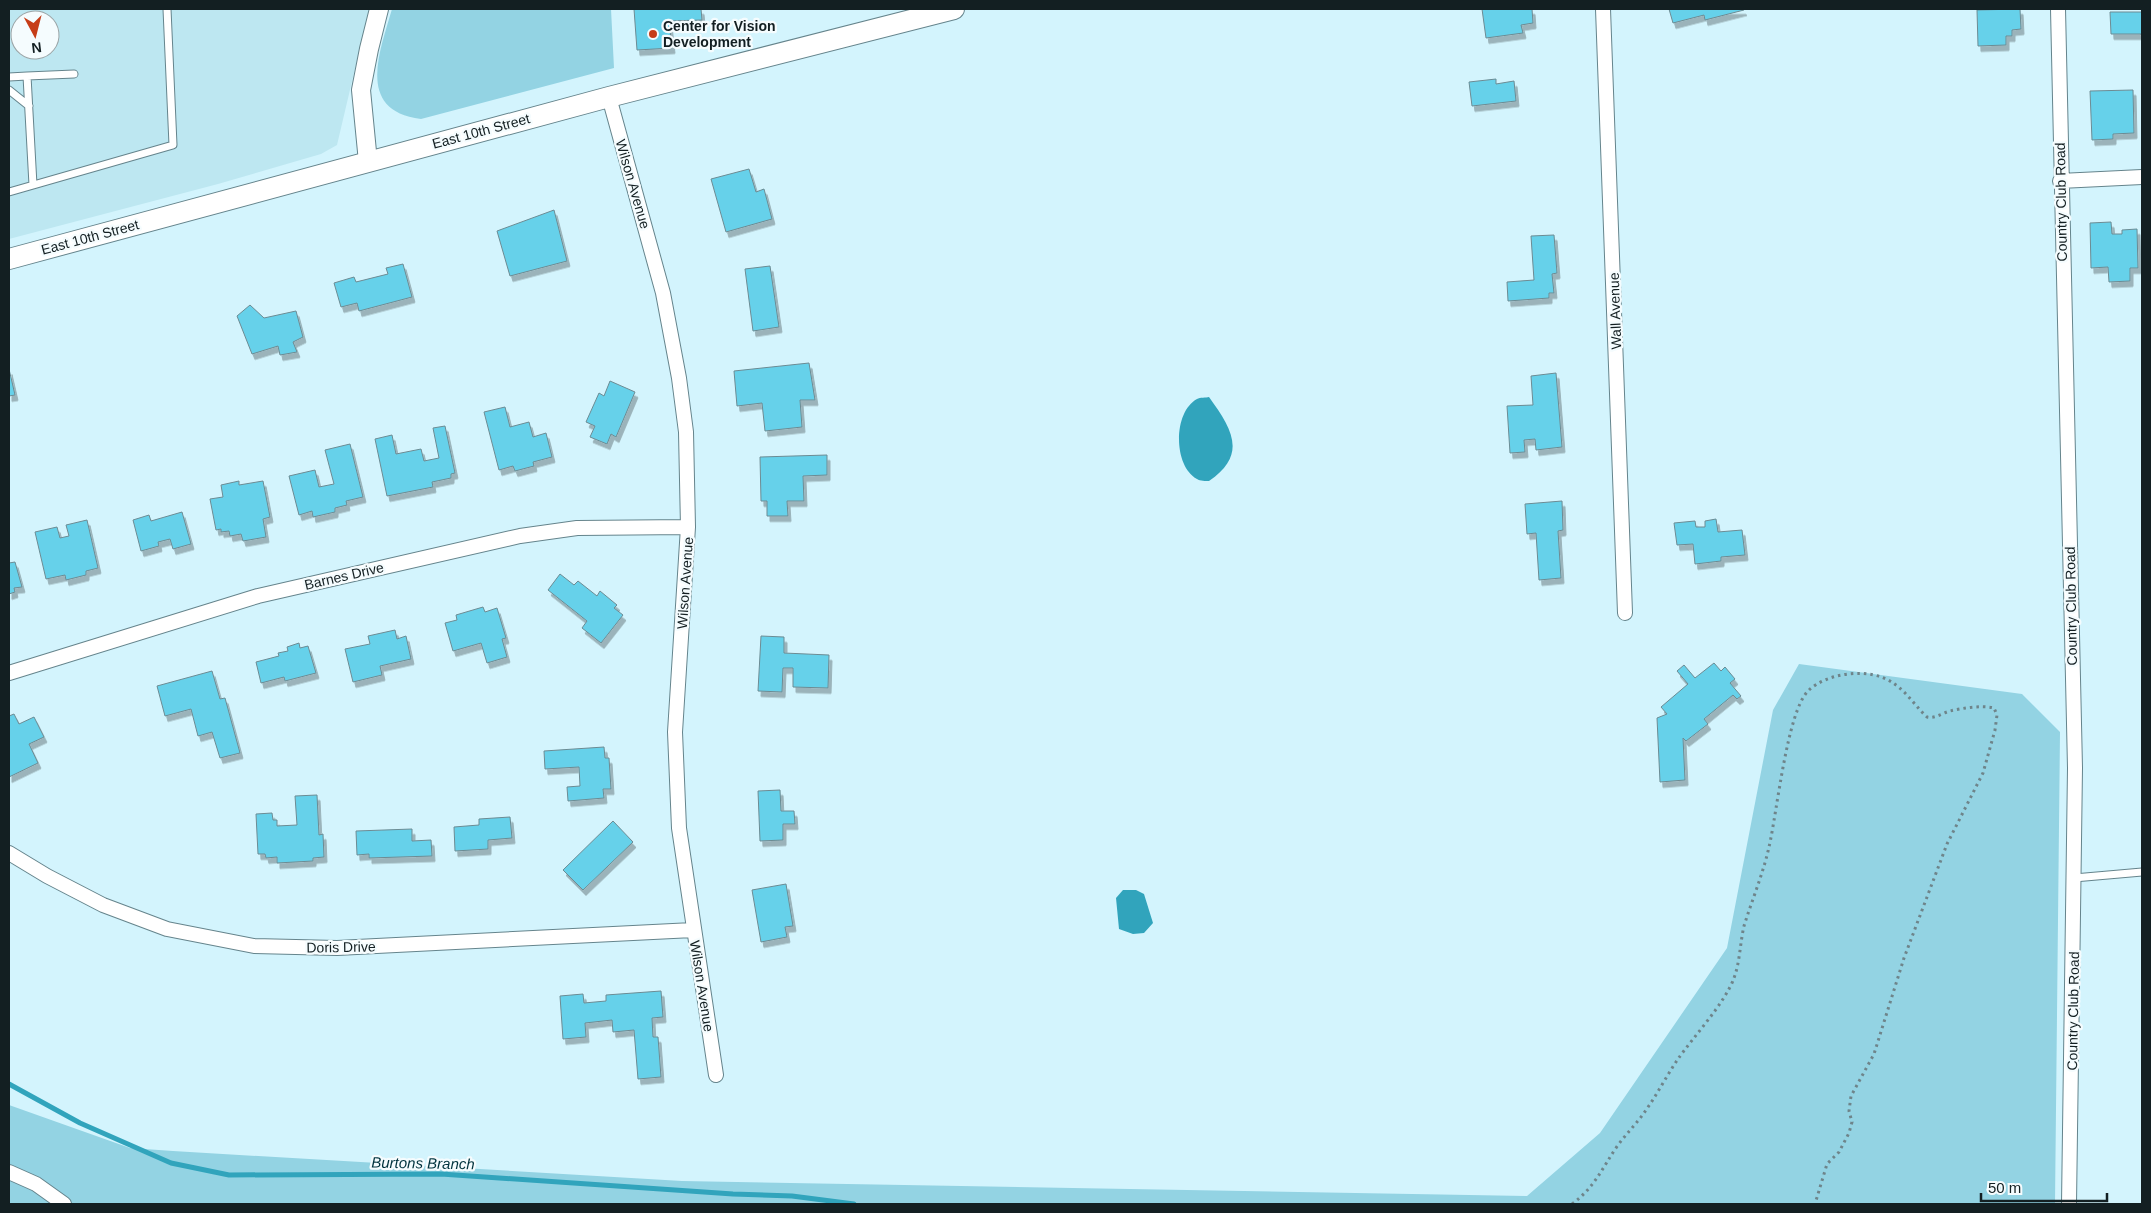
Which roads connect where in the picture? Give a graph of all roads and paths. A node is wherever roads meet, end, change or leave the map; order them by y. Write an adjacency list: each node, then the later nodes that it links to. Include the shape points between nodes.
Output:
1 (167, 9): 15 (lane, via 173,145)
2 (379, 9): 12 (street, via 361,90)
3 (954, 9): 10 (main road, East 10th Street)
4 (1604, 9): 19 (street, Wall Avenue)
5 (2058, 9): 14 (street, Country Club Road)
6 (74, 74): 7 (lane)
7 (27, 76): 8 (lane); 11 (lane)
8 (9, 77)
9 (9, 90): 11 (lane)
10 (609, 97): 12 (main road, East 10th Street); 18 (street, Wilson Avenue, via 663,293 679,378 686,432)
11 (29, 106): 15 (lane)
12 (368, 162): 17 (main road, East 10th Street)
13 (2142, 177): 14 (street)
14 (2060, 181): 23 (street, Country Club Road, via 2075,749)
15 (33, 185): 16 (lane)
16 (9, 192)
17 (9, 259)
18 (688, 527): 20 (street, Barnes Drive, via 578,528 520,536 258,596); 24 (street, Wilson Avenue, via 675,732 679,828)
19 (1625, 613)
20 (9, 673)
21 (9, 853): 24 (street, Doris Drive, via 102,905 167,929 254,946 337,948)
22 (2142, 872): 23 (lane)
23 (2074, 878): 30 (street, Country Club Road)
24 (693, 930): 25 (street, Wilson Avenue)
25 (716, 1075)
26 (9, 1172): 27 (street, via 36,1184)
27 (64, 1204)
28 (1572, 1204): 29 (path, via 1597,1181 1734,978 1744,928 1769,847 1789,738 1799,703 1808,690 1823,681 1841,675 1860,674 1891,681 1932,719 1951,711 1988,707 1994,708 1996,715 1983,773 1947,844 1904,958 1874,1054 1851,1096 1849,1133 1839,1152 1827,1164)
29 (1815, 1204)
30 (2070, 1204)

